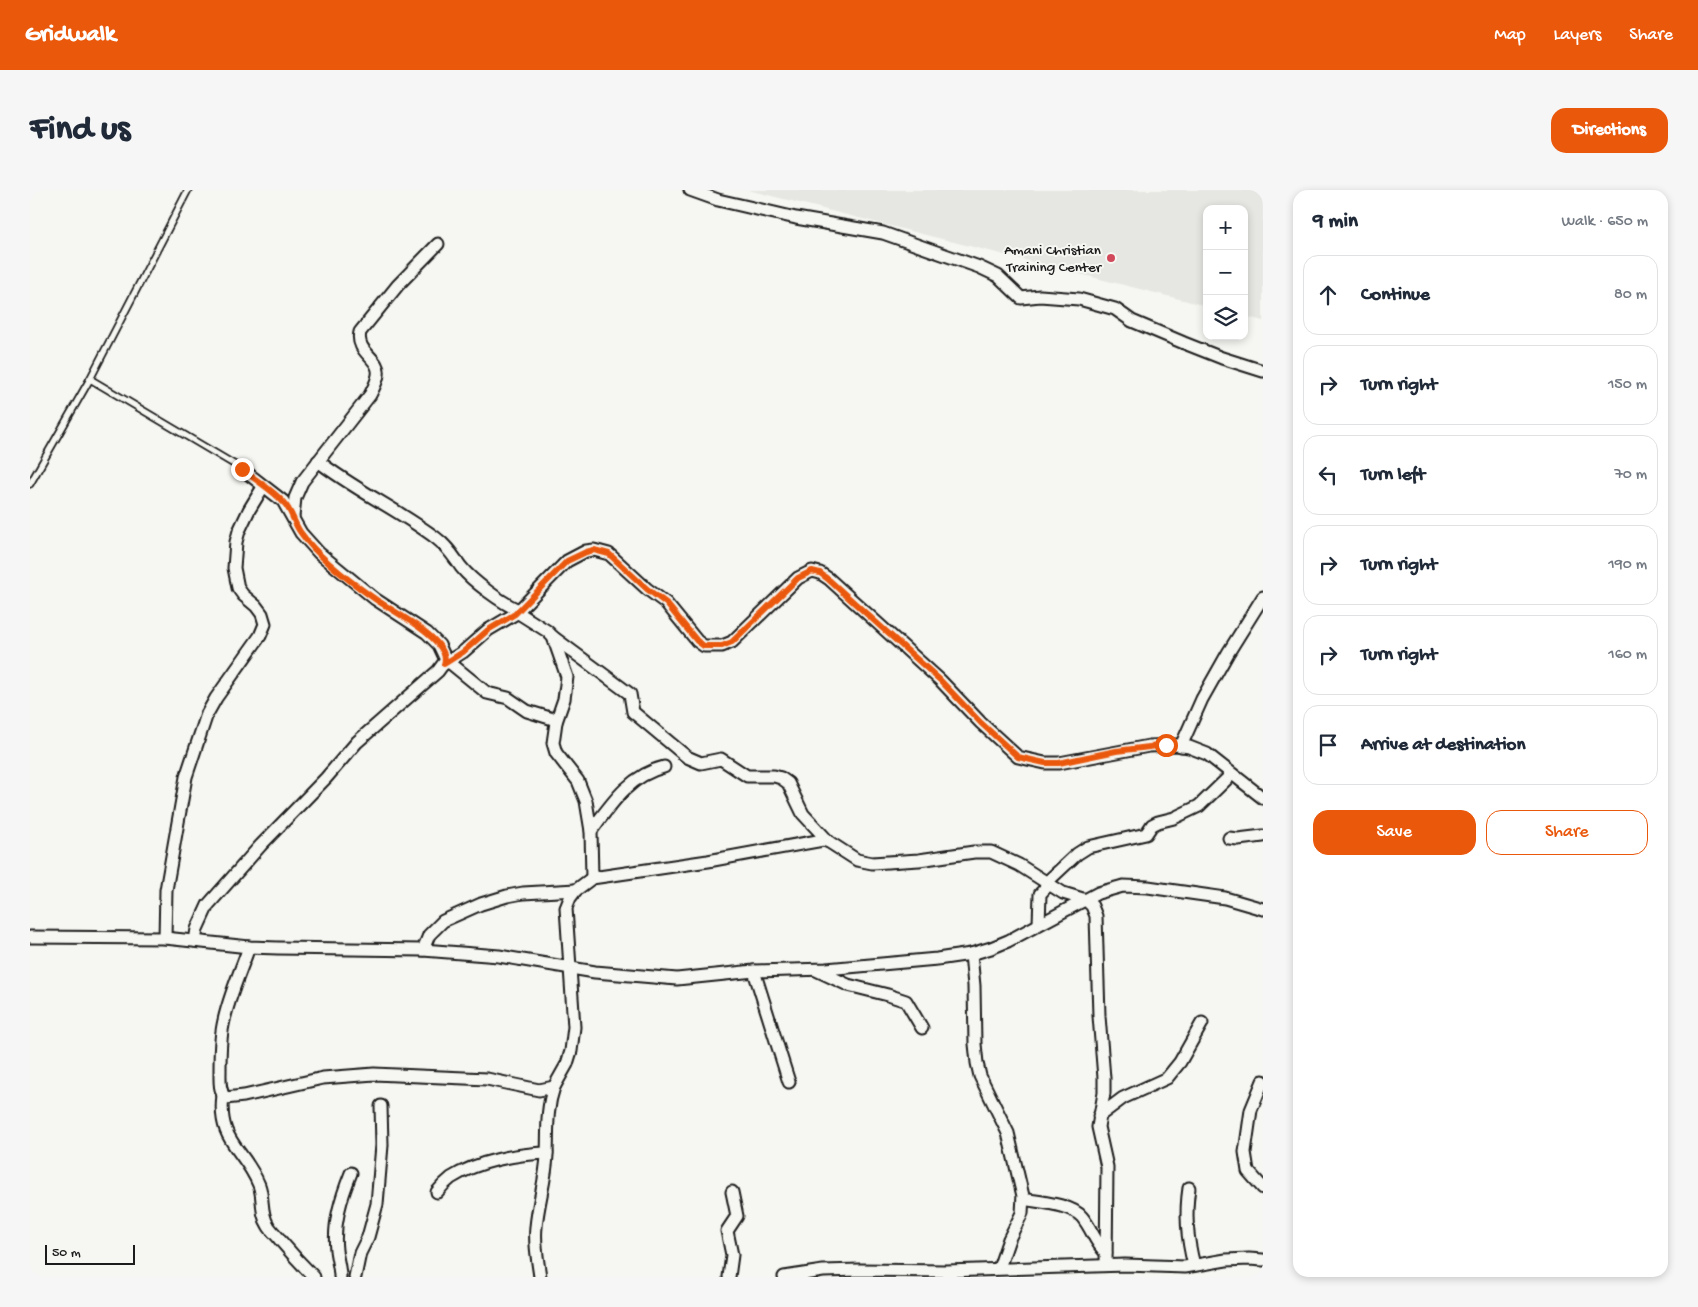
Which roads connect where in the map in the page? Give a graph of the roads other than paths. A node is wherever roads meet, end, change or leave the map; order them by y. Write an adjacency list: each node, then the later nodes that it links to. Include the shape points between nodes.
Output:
1 (188, 190): 5 (lane)
2 (690, 190): 4 (street, via 718,200 796,218 884,233 998,276 1021,298 1079,299 1115,309 1132,321)
3 (438, 244): 6 (street, via 398,285 360,332 361,347 378,370 376,381 370,395)
4 (1263, 372)
5 (90, 379): 7 (lane); 8 (lane)
6 (318, 461): 10 (street, via 302,482 295,498); 12 (street, via 336,476 437,538 474,579)
7 (242, 469): 9 (street)
8 (30, 484)
9 (263, 486): 10 (street, via 283,502); 31 (street, via 242,522 234,561 238,588 262,614 265,624 207,714 186,777 166,890)
10 (293, 519): 14 (street, via 305,538 344,574 434,640)
11 (1263, 597): 16 (street, via 1202,699)
12 (518, 611): 13 (street); 14 (street); 16 (street, via 567,561 586,552 602,551 666,603 697,641 704,646 722,646 732,642 798,578 812,571 820,573 848,596 1018,757 1059,763 1149,746)
13 (553, 637): 15 (street, via 567,677); 23 (street, via 630,694 633,712 687,757 701,763 721,759 747,776 774,776 788,783 803,814)
14 (446, 663): 15 (street, via 487,693 511,700 520,708); 32 (street, via 357,742 261,845 208,905)
15 (556, 722): 20 (street, via 554,747 584,792)
16 (1181, 746): 18 (street, via 1207,754)
17 (664, 767): 20 (street, via 635,779)
18 (1232, 774): 19 (street); 25 (street, via 1199,806 1152,825 1146,834 1088,847)
19 (1263, 798)
20 (591, 831): 24 (street)
21 (1263, 836): 22 (street)
22 (1229, 838)
23 (829, 842): 24 (street, via 823,840); 25 (street, via 857,860 872,863 987,851)
24 (592, 878): 26 (street)
25 (1049, 883): 27 (street, via 1063,893); 29 (street, via 1040,894)
26 (576, 890): 34 (street, via 506,896 481,904 443,921 429,936); 36 (street, via 566,908)
27 (1086, 900): 28 (street, via 1110,889 1133,885 1225,898); 29 (street); 46 (street, via 1092,906 1097,926 1098,1009 1104,1078)
28 (1263, 909)
29 (1039, 924): 35 (street, via 992,948)
30 (30, 937): 31 (street)
31 (165, 938): 32 (street)
32 (195, 941): 33 (street)
33 (249, 947): 34 (street); 44 (street, via 223,1025 220,1071)
34 (423, 950): 36 (street, via 499,956)
35 (971, 954): 37 (street); 53 (street, via 977,1062 980,1076 1008,1133)
36 (570, 968): 38 (street, via 665,979); 43 (street, via 574,1027 571,1051 562,1077)
37 (814, 970): 38 (street); 40 (street, via 848,985 901,998 909,1004)
38 (754, 971): 42 (street)
39 (1202, 1023): 46 (street, via 1167,1078 1123,1098)
40 (922, 1028)
41 (1263, 1081): 50 (street, via 1251,1110 1246,1152 1248,1171)
42 (789, 1082)
43 (554, 1087): 44 (street, via 539,1090 487,1079 374,1074 315,1079 237,1098 225,1098); 47 (street, via 547,1116)
44 (223, 1095): 60 (street, via 224,1127 258,1182 268,1226)
45 (381, 1106): 62 (street, via 382,1145 377,1204 360,1254)
46 (1099, 1116): 54 (street, via 1098,1127 1107,1168)
47 (547, 1154): 51 (street, via 521,1156 474,1167 449,1180); 63 (street, via 536,1228)
48 (352, 1173): 61 (street, via 335,1224)
49 (1190, 1188): 57 (street, via 1187,1232)
50 (1263, 1188)
51 (437, 1192)
52 (732, 1192): 64 (street, via 736,1216 728,1231 732,1255)
53 (1023, 1200): 54 (street, via 1077,1212); 58 (street, via 1022,1213)
54 (1106, 1253): 56 (street)
55 (1263, 1260): 57 (street, via 1226,1260)
56 (1106, 1265): 57 (street); 58 (street)
57 (1194, 1265)
58 (999, 1268): 59 (street)
59 (855, 1274): 65 (street, via 823,1272)
60 (314, 1277)
61 (340, 1277)
62 (356, 1277)
63 (540, 1277)
64 (729, 1277)
65 (784, 1277)

